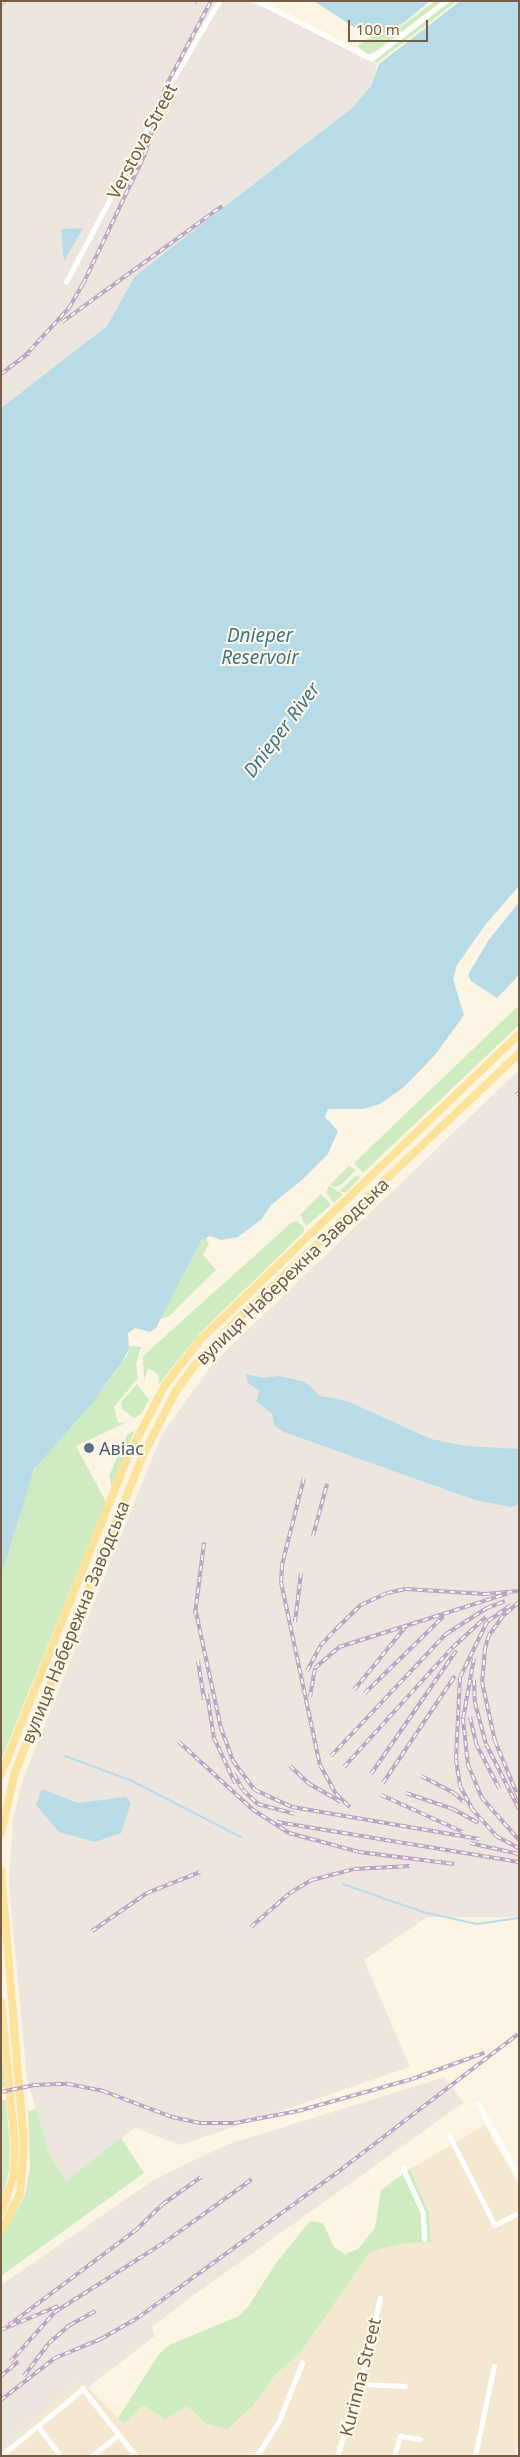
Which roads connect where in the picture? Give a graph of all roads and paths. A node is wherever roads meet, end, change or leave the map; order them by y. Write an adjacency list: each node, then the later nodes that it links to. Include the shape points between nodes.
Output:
1 (219, 1): 4 (street, Verstova Street, via 214,16 179,69)
2 (258, 1): 3 (street, via 368,58 375,56)
3 (446, 1)
4 (66, 282)
5 (519, 1034): 7 (main road, вулиця Набережна Заводська, via 220,1319 164,1385 130,1452)
6 (519, 1053): 8 (main road, вулиця Набережна Заводська, via 236,1321 176,1391 142,1457 15,1772)
7 (1, 1774)
8 (1, 1833)
9 (1, 1870): 17 (main road, via 24,2145 20,2194)
10 (1, 2002): 15 (main road, via 15,2146 13,2178)
11 (478, 2103): 14 (street)
12 (448, 2135): 16 (street, via 495,2225)
13 (403, 2168): 18 (street, via 420,2204)
14 (519, 2176)
15 (1, 2212)
16 (519, 2213)
17 (1, 2232)
18 (425, 2239)
19 (380, 2298): 22 (street, Kurinna Street)
20 (302, 2363): 32 (street, via 278,2423)
21 (494, 2366): 35 (street)
22 (360, 2384): 23 (street); 33 (street, Kurinna Street)
23 (405, 2386)
24 (39, 2427): 25 (street, via 82,2389); 28 (street, via 34,2427); 29 (street)
25 (119, 2435): 30 (street); 31 (street)
26 (420, 2439): 34 (street, via 400,2436)
27 (519, 2448): 36 (street)
28 (1, 2456)
29 (61, 2456)
30 (91, 2456)
31 (136, 2456)
32 (257, 2456)
33 (337, 2456)
34 (394, 2456)
35 (475, 2456)
36 (517, 2456)

